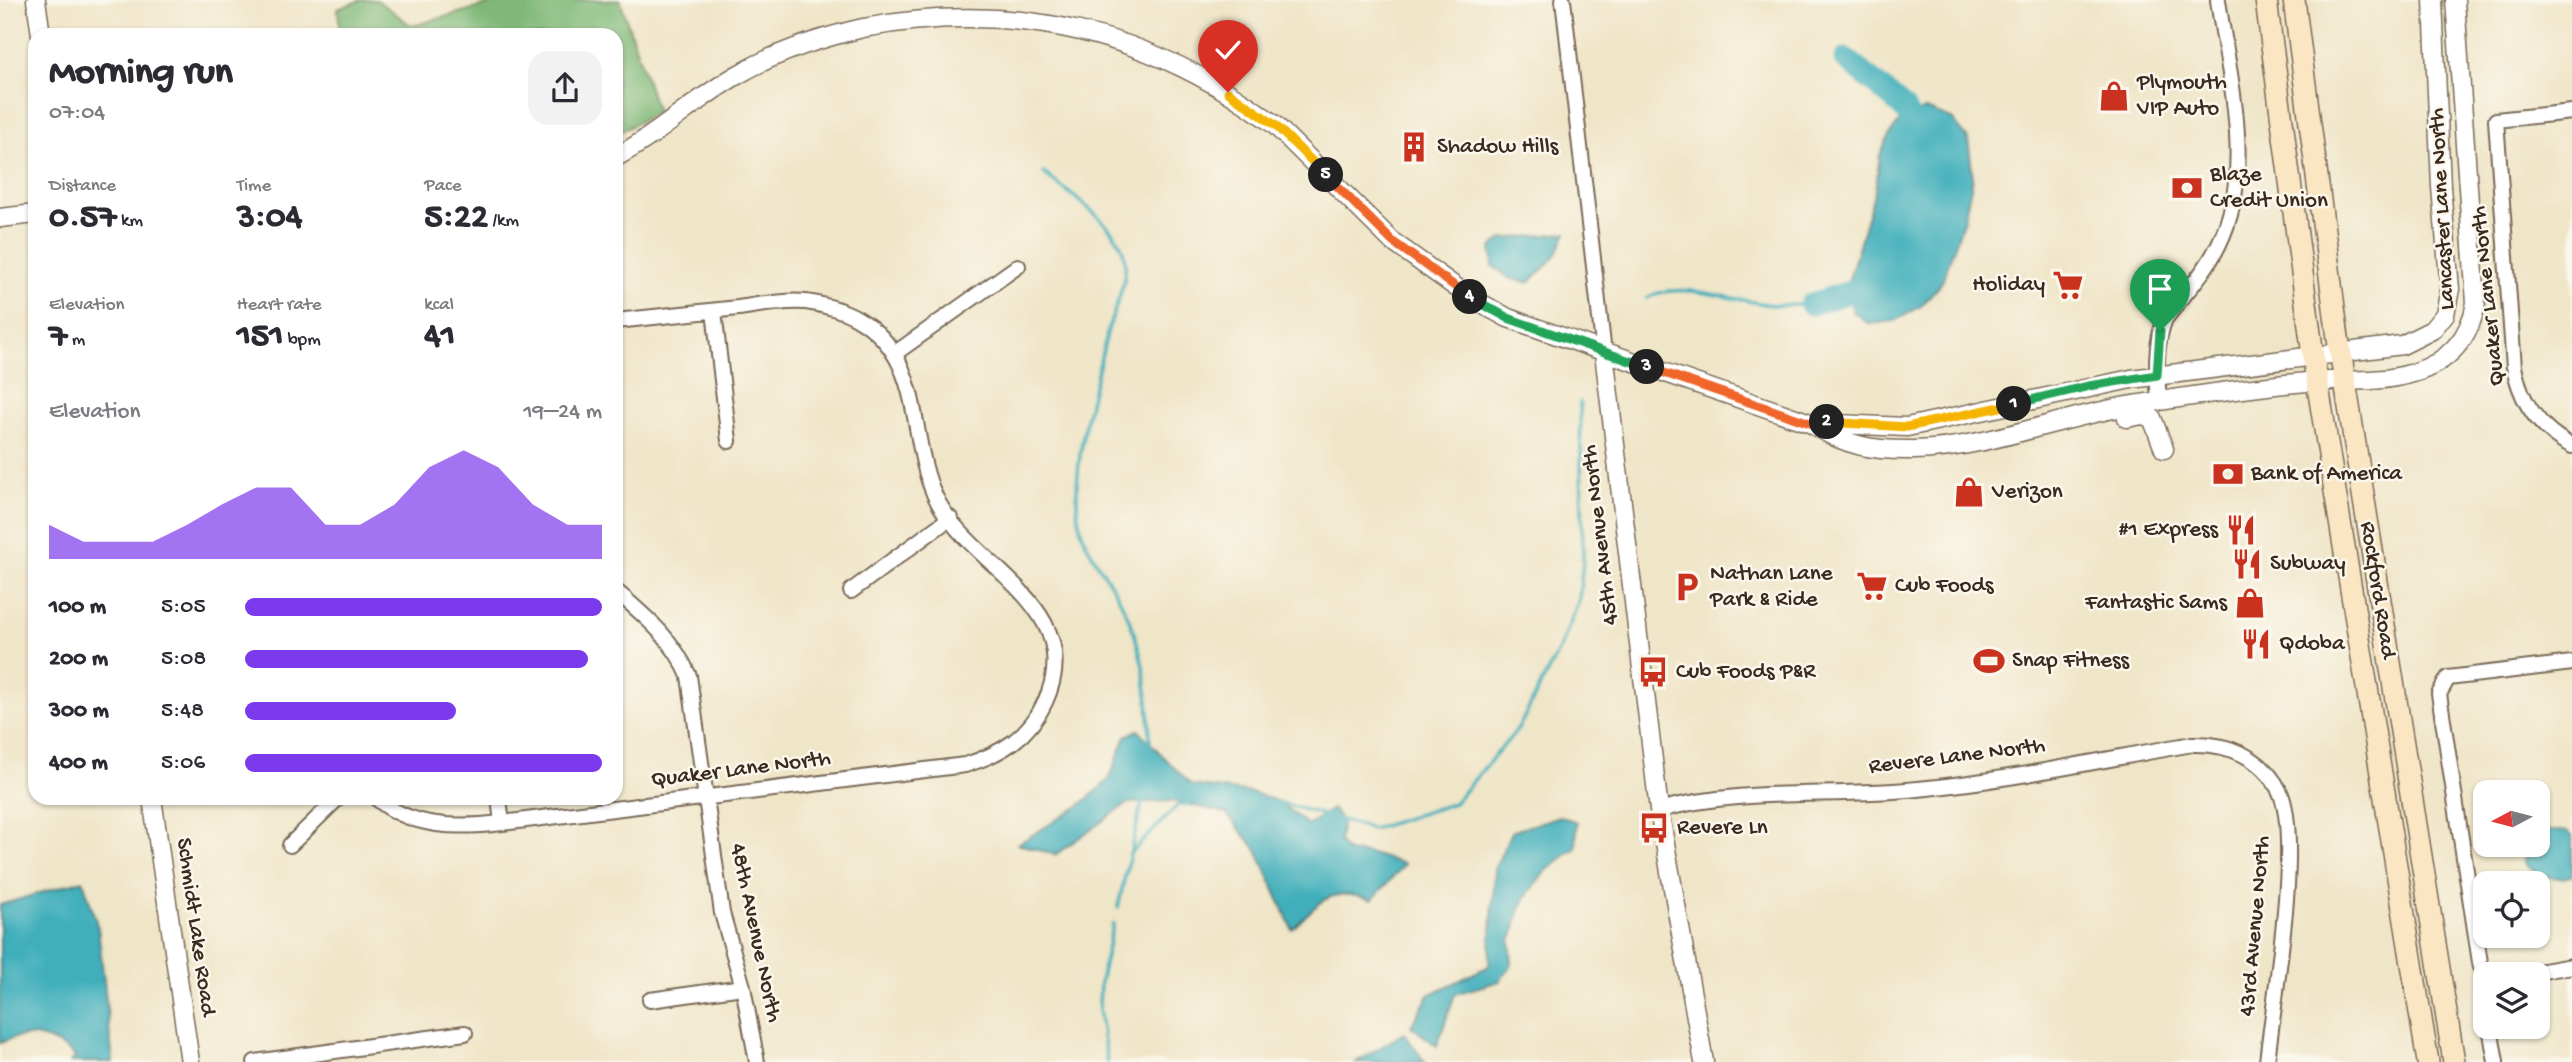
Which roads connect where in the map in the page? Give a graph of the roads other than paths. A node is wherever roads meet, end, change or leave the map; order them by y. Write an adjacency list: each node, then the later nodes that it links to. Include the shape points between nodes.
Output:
1 (36, 0): 8 (street)
2 (1563, 0): 16 (street, 45th Avenue North)
3 (2218, 0): 20 (street, via 2238,155 2237,192 2218,247 2165,319 2157,346)
4 (2266, 0): 19 (main road, Rockford Road)
5 (2294, 0): 18 (main road, Rockford Road)
6 (2433, 0): 18 (street, Lancaster Lane North, via 2441,187 2450,267 2445,314 2415,341)
7 (2455, 0): 22 (street, Lancaster Lane North, via 2475,282 2473,319 2449,356 2414,373)
8 (40, 28)
9 (2572, 112): 28 (street, Quaker Lane North, via 2496,120 2518,388 2542,426)
10 (623, 152): 16 (street, via 738,74 834,35 896,20 986,14 1074,26 1162,55 1218,86 1275,125 1393,242 1428,270 1508,318)
11 (28, 215): 12 (street)
12 (0, 218)
13 (1018, 267): 17 (street)
14 (714, 311): 15 (street); 17 (street, via 807,302 833,308 857,317); 27 (street)
15 (623, 320)
16 (1604, 352): 26 (street); 39 (street, 45th Avenue North)
17 (894, 354): 29 (street, via 911,390 926,472)
18 (2341, 354): 19 (street, Lancaster Lane North); 22 (main road, Rockford Road)
19 (2312, 356): 20 (street, Lancaster Lane North); 21 (main road, Rockford Road)
20 (2157, 375): 24 (street); 26 (street, Lancaster Lane North, via 1907,427)
21 (2316, 381): 22 (street, Lancaster Lane North); 23 (street, Lancaster Lane North); 55 (main road, Rockford Road)
22 (2346, 382): 56 (main road, Rockford Road)
23 (2184, 398): 24 (street, Lancaster Lane North); 25 (street, via 2168,414 2164,449 2155,421 2148,415 2103,422)
24 (2159, 401): 25 (street, Lancaster Lane North)
25 (2066, 418): 26 (street, Lancaster Lane North, via 1981,441 1915,450 1836,440)
26 (1810, 423)
27 (729, 441)
28 (2572, 446)
29 (950, 519): 30 (street); 34 (street, Quaker Lane North, via 1021,589 1046,627 1054,673 1038,718 1024,734 987,758 965,765)
30 (851, 592)
31 (623, 597): 34 (street, 48th Avenue North, via 659,629 683,662 695,703)
32 (2572, 663): 42 (street, via 2448,678 2439,694)
33 (2256, 762): 39 (street, Revere Lane North, via 2224,746 2192,744 1917,789 1793,792); 54 (street, 43rd Avenue North, via 2280,791 2288,828)
34 (707, 798): 40 (street, Quaker Lane North); 45 (street, 48th Avenue North, via 722,912)
35 (153, 805): 50 (street, Schmidt Lake Road)
36 (331, 805): 41 (street)
37 (388, 805): 40 (street, Quaker Lane North, via 433,824 459,828)
38 (500, 805): 40 (street)
39 (1659, 810): 53 (street, 45th Avenue North)
40 (502, 823)
41 (290, 845)
42 (2480, 962)
43 (2572, 966): 44 (street)
44 (2550, 970)
45 (743, 987): 46 (street); 52 (street, 48th Avenue North)
46 (650, 1000)
47 (465, 1033): 49 (street)
48 (2492, 1039): 57 (street)
49 (336, 1057): 51 (street)
50 (190, 1062)
51 (255, 1062)
52 (757, 1062)
53 (1704, 1062)
54 (2267, 1062)
55 (2428, 1062)
56 (2454, 1062)
57 (2496, 1062)

